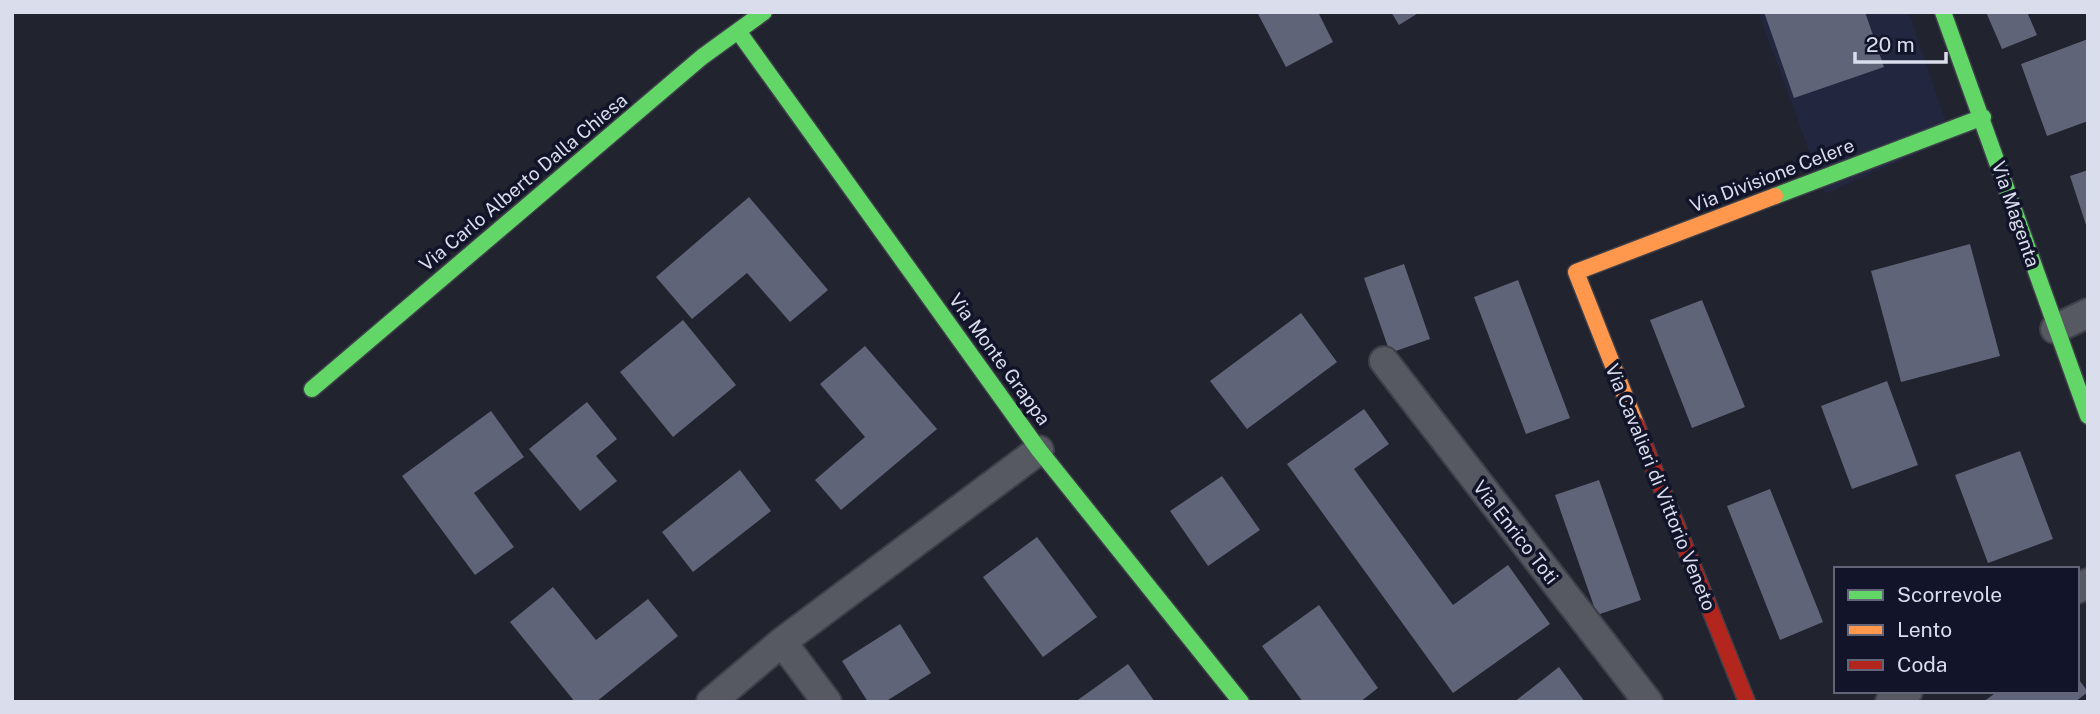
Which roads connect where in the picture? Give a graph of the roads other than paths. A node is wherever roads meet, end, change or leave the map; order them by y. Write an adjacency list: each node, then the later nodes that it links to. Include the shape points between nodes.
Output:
1 (764, 12): 3 (street, Via Carlo Alberto Dalla Chiesa)
2 (1943, 12): 4 (street, Via Magenta)
3 (738, 31): 9 (street, Via Carlo Alberto Dalla Chiesa); 11 (street, Via Monte Grappa)
4 (1983, 117): 5 (street, Via Divisione Celere); 7 (street, Via Magenta)
5 (1576, 272): 17 (street, Via Cavalieri di Vittorio Veneto)
6 (2088, 313): 7 (street)
7 (2055, 330): 10 (street, Via Magenta)
8 (1384, 361): 16 (street, Via Enrico Toti)
9 (312, 389)
10 (2088, 415)
11 (1039, 450): 12 (street); 15 (street, Via Monte Grappa)
12 (782, 642): 13 (street); 14 (street)
13 (711, 702)
14 (827, 702)
15 (1241, 702)
16 (1648, 702)
17 (1746, 702)

